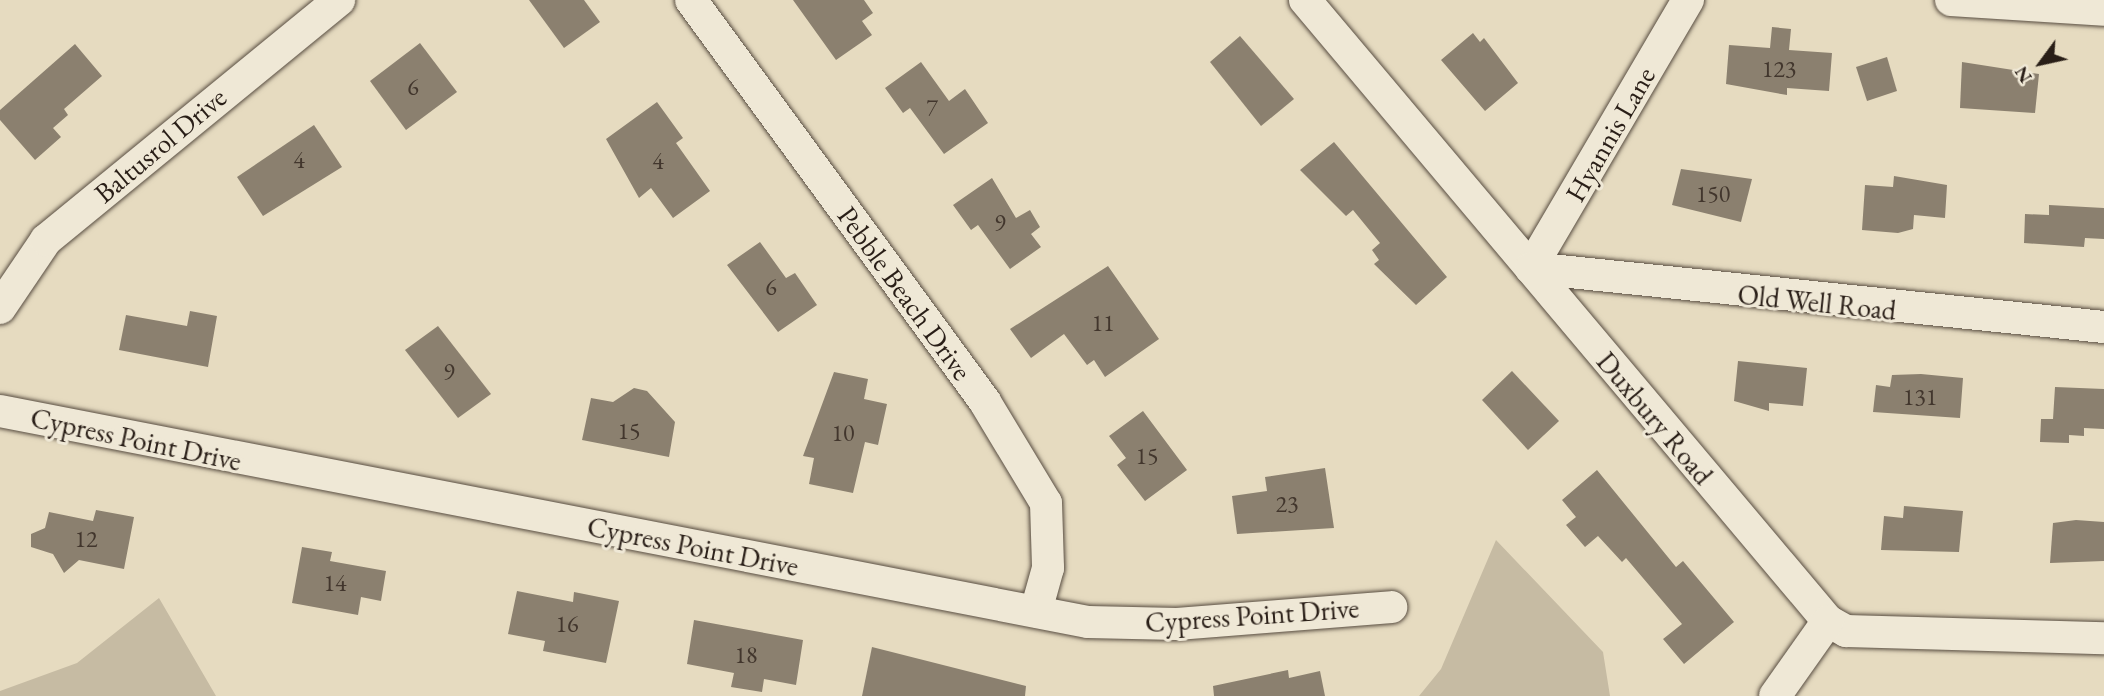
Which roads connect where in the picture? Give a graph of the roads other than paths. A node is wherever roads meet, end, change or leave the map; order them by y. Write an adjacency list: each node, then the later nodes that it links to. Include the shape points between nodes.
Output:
1 (339, 0): 8 (street, Baltusrol Drive, via 46,240)
2 (691, 0): 12 (street, Pebble Beach Drive, via 985,402 1045,503 1048,568)
3 (1306, 0): 7 (street, Duxbury Road)
4 (1688, 0): 7 (street, Hyannis Lane)
5 (1951, 0): 6 (street)
6 (2104, 10)
7 (1531, 268): 9 (street, Old Well Road); 13 (street, Duxbury Road)
8 (0, 308)
9 (2104, 327)
10 (0, 411): 12 (street, Cypress Point Drive)
11 (1391, 607): 12 (street, Cypress Point Drive, via 1177,624 1088,622)
12 (1036, 611)
13 (1828, 621): 14 (street, via 1846,631); 15 (street)
14 (2104, 638)
15 (1775, 696)

